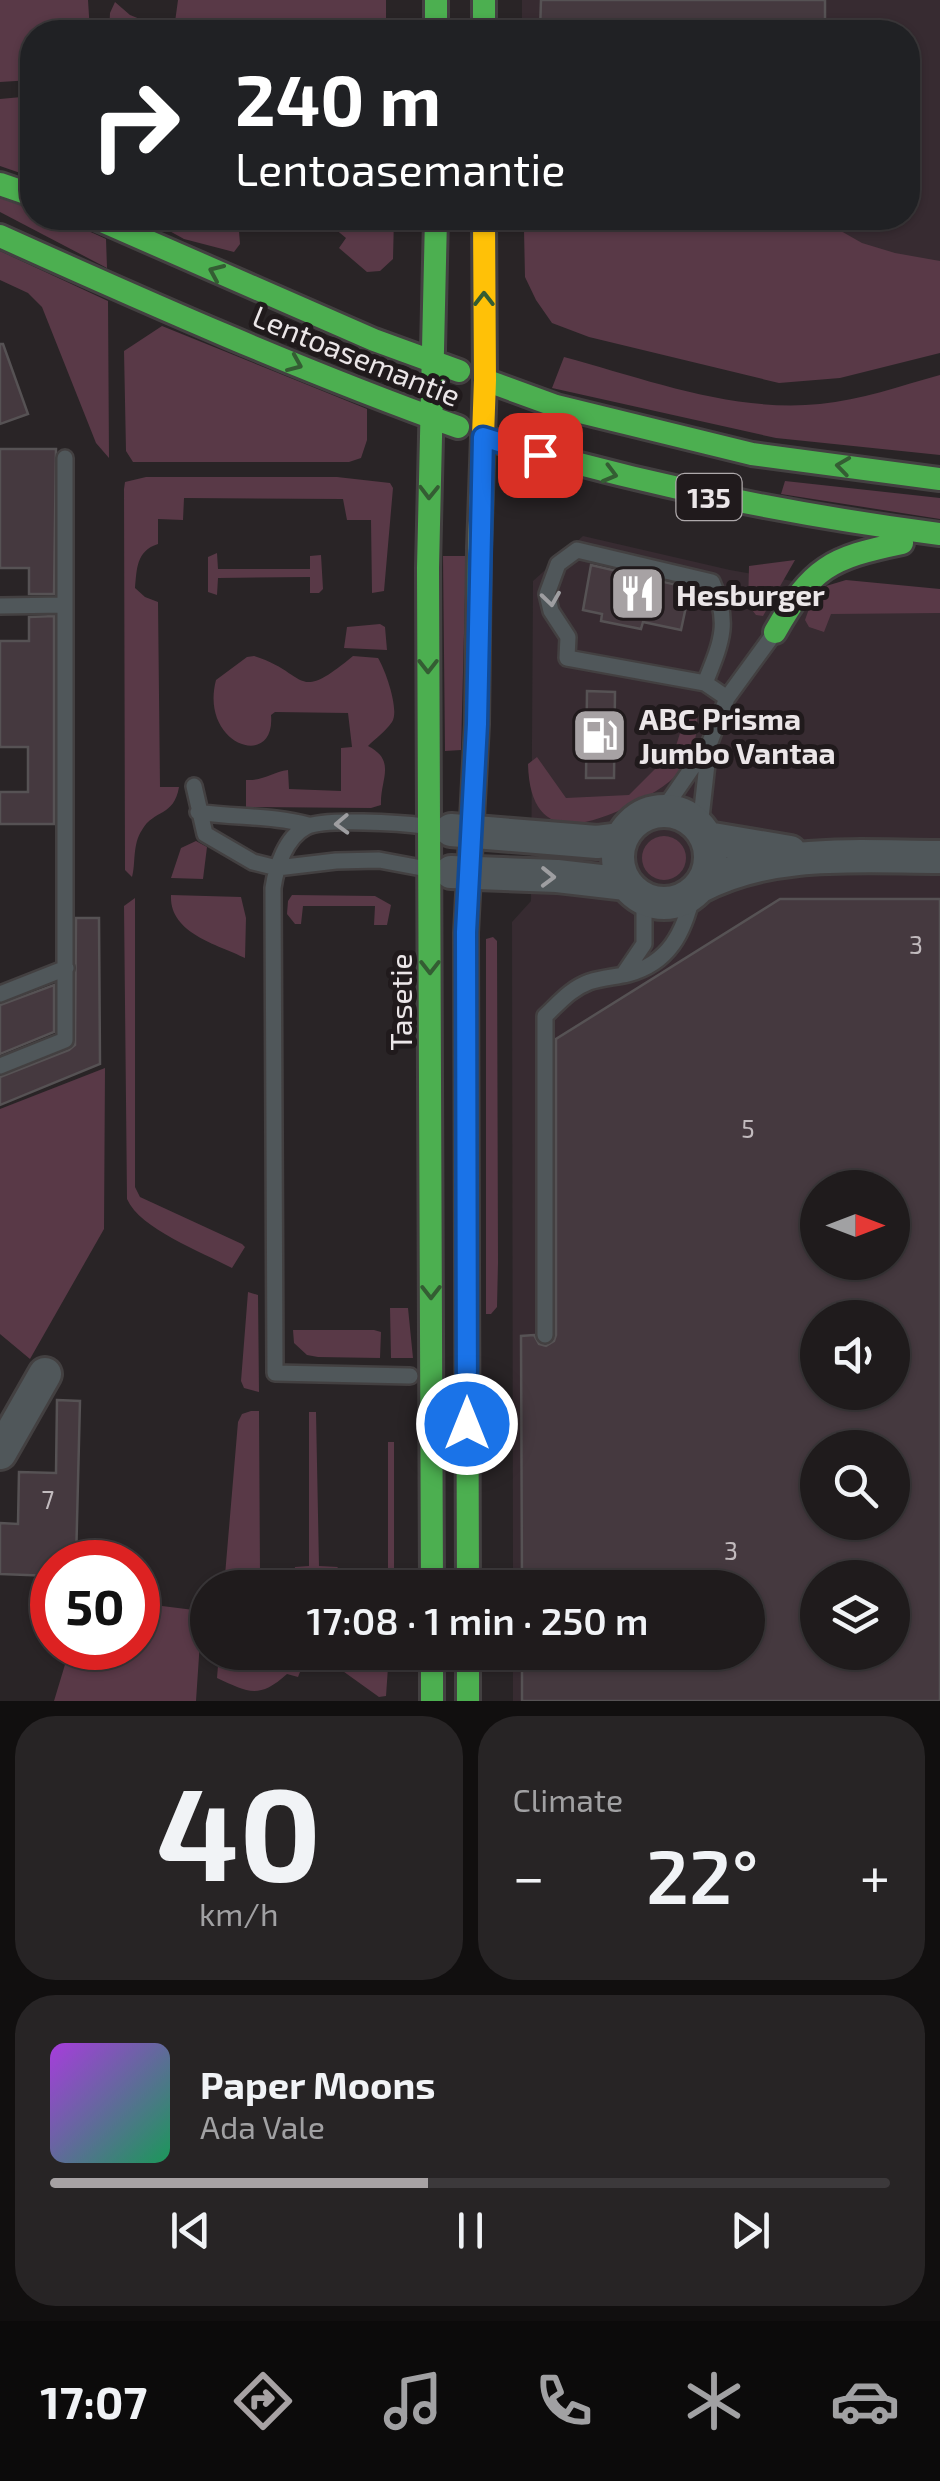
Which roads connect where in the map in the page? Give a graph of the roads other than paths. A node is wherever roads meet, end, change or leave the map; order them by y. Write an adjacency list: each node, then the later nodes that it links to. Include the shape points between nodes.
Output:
1 (123, 230): 5 (main road, Lentoasemantie / 135, one-way to 1)
2 (436, 230): 5 (main road, Tasetie)
3 (484, 230): 6 (main road, one-way to 3)
4 (0, 236): 7 (main road, Lentoasemantie / 135, one-way to 7)
5 (435, 363): 6 (main road, Lentoasemantie / 135); 7 (main road, Tasetie)
6 (485, 380): 8 (main road); 10 (main road, Lentoasemantie / 135, one-way to 6, via 752,454 556,406)
7 (431, 417): 8 (main road, Lentoasemantie / 135); 22 (main road, Tasetie, one-way to 22)
8 (483, 437): 11 (main road, Lentoasemantie / 135, one-way to 11, via 744,506); 24 (main road)
9 (65, 458): 12 (lane)
10 (940, 480)
11 (940, 535): 14 (main road, via 828,562 796,594)
12 (65, 605): 13 (lane); 33 (lane)
13 (0, 606)
14 (775, 632): 16 (lane)
15 (704, 682): 15 (lane, one-way to 15, via 724,634 712,582 576,550 558,564 547,594 568,637 567,658); 16 (lane)
16 (727, 698): 17 (lane)
17 (710, 742): 19 (lane); 23 (lane)
18 (194, 786): 20 (lane)
19 (664, 810): 23 (street, via 688,817); 25 (street, via 636,819)
20 (198, 812): 21 (lane); 28 (lane, via 205,834 223,848)
21 (308, 825): 22 (lane, one-way to 21); 28 (lane, via 290,841)
22 (429, 827): 24 (street); 29 (main road, Tasetie)
23 (704, 832): 26 (street); 31 (street, via 710,858)
24 (471, 833): 25 (street); 30 (main road)
25 (621, 839): 32 (street, via 617,856)
26 (814, 857): 27 (street); 31 (street, via 723,875)
27 (940, 857)
28 (278, 868): 29 (lane, via 379,860); 39 (lane, via 275,1373)
29 (430, 870): 30 (street); 41 (main road, Tasetie, one-way to 41)
30 (469, 874): 32 (street, one-way to 32, via 557,876); 42 (main road)
31 (696, 890): 32 (street, via 663,904); 34 (lane, via 667,956)
32 (635, 892): 34 (lane, via 644,944)
33 (66, 968): 35 (lane); 36 (lane, via 65,1040)
34 (623, 975): 37 (lane, via 569,992 545,1016)
35 (0, 994)
36 (0, 1066)
37 (544, 1335)
38 (45, 1374): 40 (street)
39 (410, 1376)
40 (0, 1454)
41 (432, 1570)
42 (468, 1570)
43 (432, 1670): 45 (main road)
44 (468, 1670): 46 (main road)
45 (432, 1701)
46 (468, 1701)

